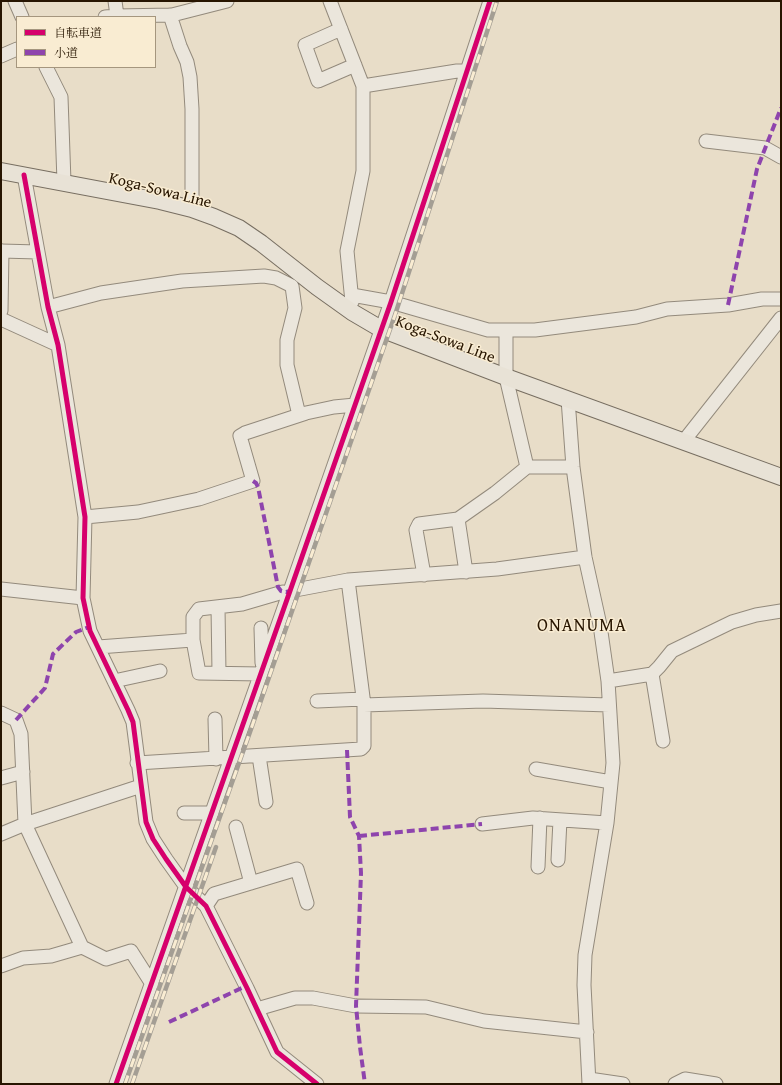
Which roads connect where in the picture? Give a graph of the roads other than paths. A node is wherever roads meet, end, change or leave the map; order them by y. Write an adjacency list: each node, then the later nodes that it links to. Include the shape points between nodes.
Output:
1 (15, 1): 7 (street)
2 (116, 1): 8 (street)
3 (227, 1): 6 (street)
4 (330, 1): 9 (street)
5 (490, 1): 14 (street)
6 (170, 15): 8 (street); 21 (street, via 190,77)
7 (22, 16)
8 (111, 16)
9 (341, 29): 12 (street); 12 (street, via 305,44 318,81)
10 (16, 49): 11 (street)
11 (1, 56)
12 (355, 65): 15 (street)
13 (46, 68): 20 (street, via 61,97)
14 (468, 71): 15 (street); 26 (street)
15 (363, 86): 24 (street, via 363,171 347,251)
16 (706, 141): 17 (street, via 765,148)
17 (781, 157)
18 (1, 171): 19 (main road, Koga-Sowa Line)
19 (24, 175): 20 (main road, Koga-Sowa Line); 23 (street)
20 (64, 182): 21 (main road, Koga-Sowa Line)
21 (192, 209): 29 (main road, Koga-Sowa Line, via 239,228)
22 (2, 251): 23 (street); 28 (street)
23 (38, 252): 27 (street)
24 (352, 295): 26 (street); 29 (street)
25 (781, 299): 33 (street, via 667,309 636,317 535,330)
26 (391, 302): 32 (street); 33 (street, via 488,330)
27 (48, 307): 34 (street); 38 (street, via 101,293 182,281 264,276 276,278 292,286 295,308 287,340 288,365)
28 (1, 311)
29 (352, 312): 32 (main road, Koga-Sowa Line)
30 (781, 318): 39 (street)
31 (1, 319): 34 (street)
32 (381, 329): 35 (main road, Koga-Sowa Line); 37 (street)
33 (506, 330): 35 (street)
34 (58, 345): 43 (street)
35 (506, 377): 36 (main road, Koga-Sowa Line); 40 (street)
36 (568, 399): 39 (main road, Koga-Sowa Line); 41 (street)
37 (355, 405): 38 (street, via 334,406); 50 (street)
38 (299, 415): 43 (street, via 240,436 253,481 199,499 138,512)
39 (683, 442): 42 (main road, Koga-Sowa Line)
40 (526, 467): 41 (street); 44 (street)
41 (574, 467): 45 (street)
42 (781, 477)
43 (85, 517): 51 (street)
44 (458, 519): 46 (street); 47 (street, via 419,524 416,530)
45 (585, 557): 46 (street); 62 (street, via 600,625)
46 (466, 572): 47 (street)
47 (424, 575): 48 (street)
48 (348, 580): 50 (street); 64 (street)
49 (1, 589): 51 (street)
50 (287, 591): 52 (street, via 242,604); 58 (street)
51 (83, 598): 56 (street, via 90,631)
52 (218, 607): 55 (street, via 199,609 193,617); 59 (street)
53 (781, 611): 60 (street, via 756,614 732,622 672,651)
54 (261, 628): 58 (street)
55 (192, 640): 56 (street); 59 (street, via 199,673)
56 (98, 647): 61 (street)
57 (160, 671): 61 (street)
58 (262, 672): 59 (street); 70 (street)
59 (219, 673)
60 (652, 674): 62 (street); 68 (street)
61 (114, 681): 72 (street, via 133,722)
62 (608, 681): 65 (street)
63 (317, 701): 64 (street)
64 (364, 702): 65 (street, via 483,701); 69 (street, via 364,746 361,749)
65 (609, 705): 76 (street, via 614,763)
66 (1, 713): 74 (street, via 16,720 21,734)
67 (214, 719): 71 (street)
68 (663, 741)
69 (259, 756): 70 (street); 78 (street)
70 (231, 758): 71 (street); 79 (street)
71 (216, 759): 72 (street)
72 (137, 764): 77 (street)
73 (536, 769): 76 (street)
74 (23, 772): 75 (street); 84 (street)
75 (1, 778)
76 (612, 782): 83 (street)
77 (141, 786): 84 (street); 91 (street, via 146,822 162,852)
78 (266, 802)
79 (212, 812): 80 (street); 91 (street)
80 (184, 813)
81 (540, 818): 82 (street); 85 (street); 89 (street)
82 (560, 820): 83 (street); 88 (street)
83 (607, 823): 98 (street, via 585,955)
84 (25, 824): 87 (street); 94 (street)
85 (482, 824)
86 (236, 827): 90 (street)
87 (1, 834)
88 (558, 860)
89 (538, 867)
90 (251, 883): 92 (street, via 298,869); 93 (street, via 214,894)
91 (186, 887): 93 (street); 96 (street)
92 (307, 903)
93 (206, 906): 97 (street)
94 (82, 947): 95 (street, via 51,956 23,958); 96 (street, via 106,959 131,951)
95 (1, 966)
96 (152, 984): 100 (street)
97 (257, 1009): 98 (street, via 295,998 313,998 356,1006 426,1007 484,1021); 101 (street, via 277,1052)
98 (587, 1032): 99 (street)
99 (590, 1082): 102 (street)
100 (116, 1084)
101 (317, 1084)
102 (623, 1084)
103 (675, 1084): 104 (street, via 685,1080)
104 (716, 1084)

